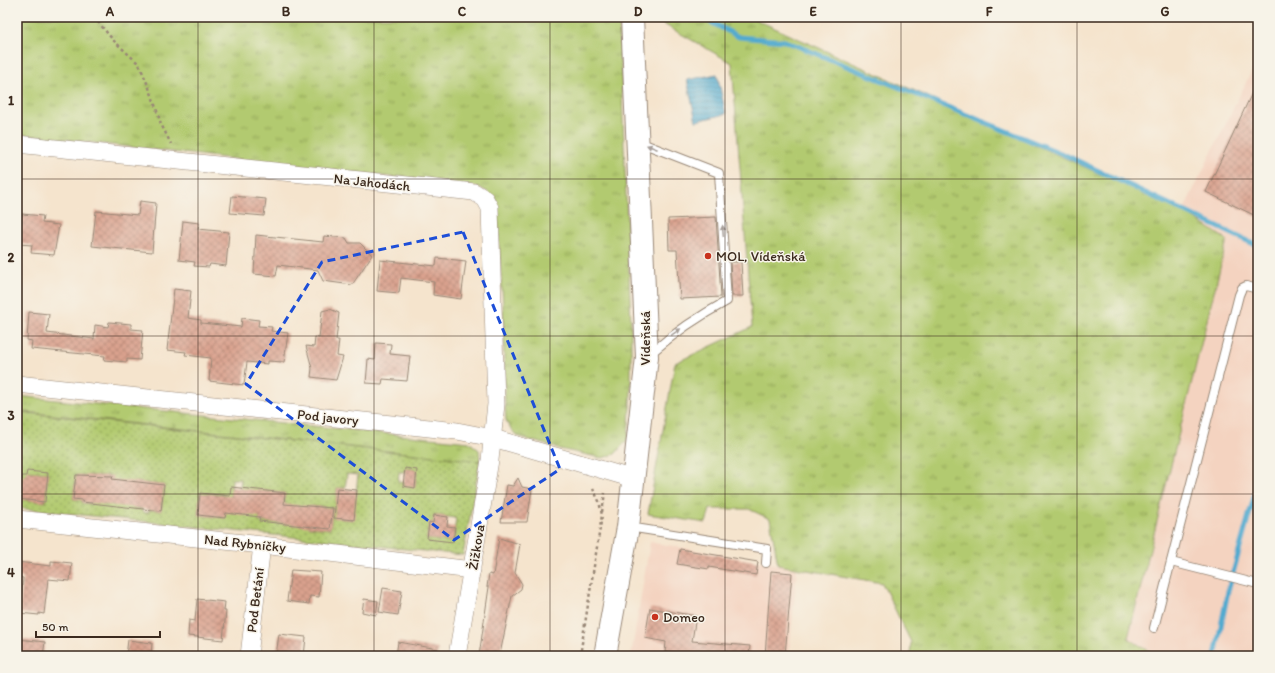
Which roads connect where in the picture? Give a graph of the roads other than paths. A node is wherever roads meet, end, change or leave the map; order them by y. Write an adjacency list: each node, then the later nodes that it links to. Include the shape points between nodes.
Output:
1 (632, 17): 2 (main road, Vídeňská)
2 (638, 142): 5 (main road, Vídeňská); 5 (lane, one-way to 2, via 672,335 727,301 719,174)
3 (17, 144): 7 (street, Na Jahodách, via 474,192 485,199 490,208 496,404)
4 (1258, 289): 13 (lane, via 1246,286 1239,295)
5 (647, 357): 8 (main road, Vídeňská)
6 (17, 384): 7 (street, Pod javory, via 449,430)
7 (493, 438): 8 (street, Pod javory); 14 (street, Žižkova)
8 (634, 479): 10 (main road, Vídeňská)
9 (17, 519): 11 (street, Nad Rybníčky)
10 (628, 527): 12 (lane, via 767,549); 19 (main road, Vídeňská)
11 (262, 545): 14 (street, Nad Rybníčky); 17 (street, Pod Betání)
12 (766, 562)
13 (1171, 562): 15 (lane); 16 (lane)
14 (472, 570): 18 (street, Žižkova)
15 (1258, 584)
16 (1154, 628)
17 (249, 656)
18 (457, 656)
19 (604, 656)

